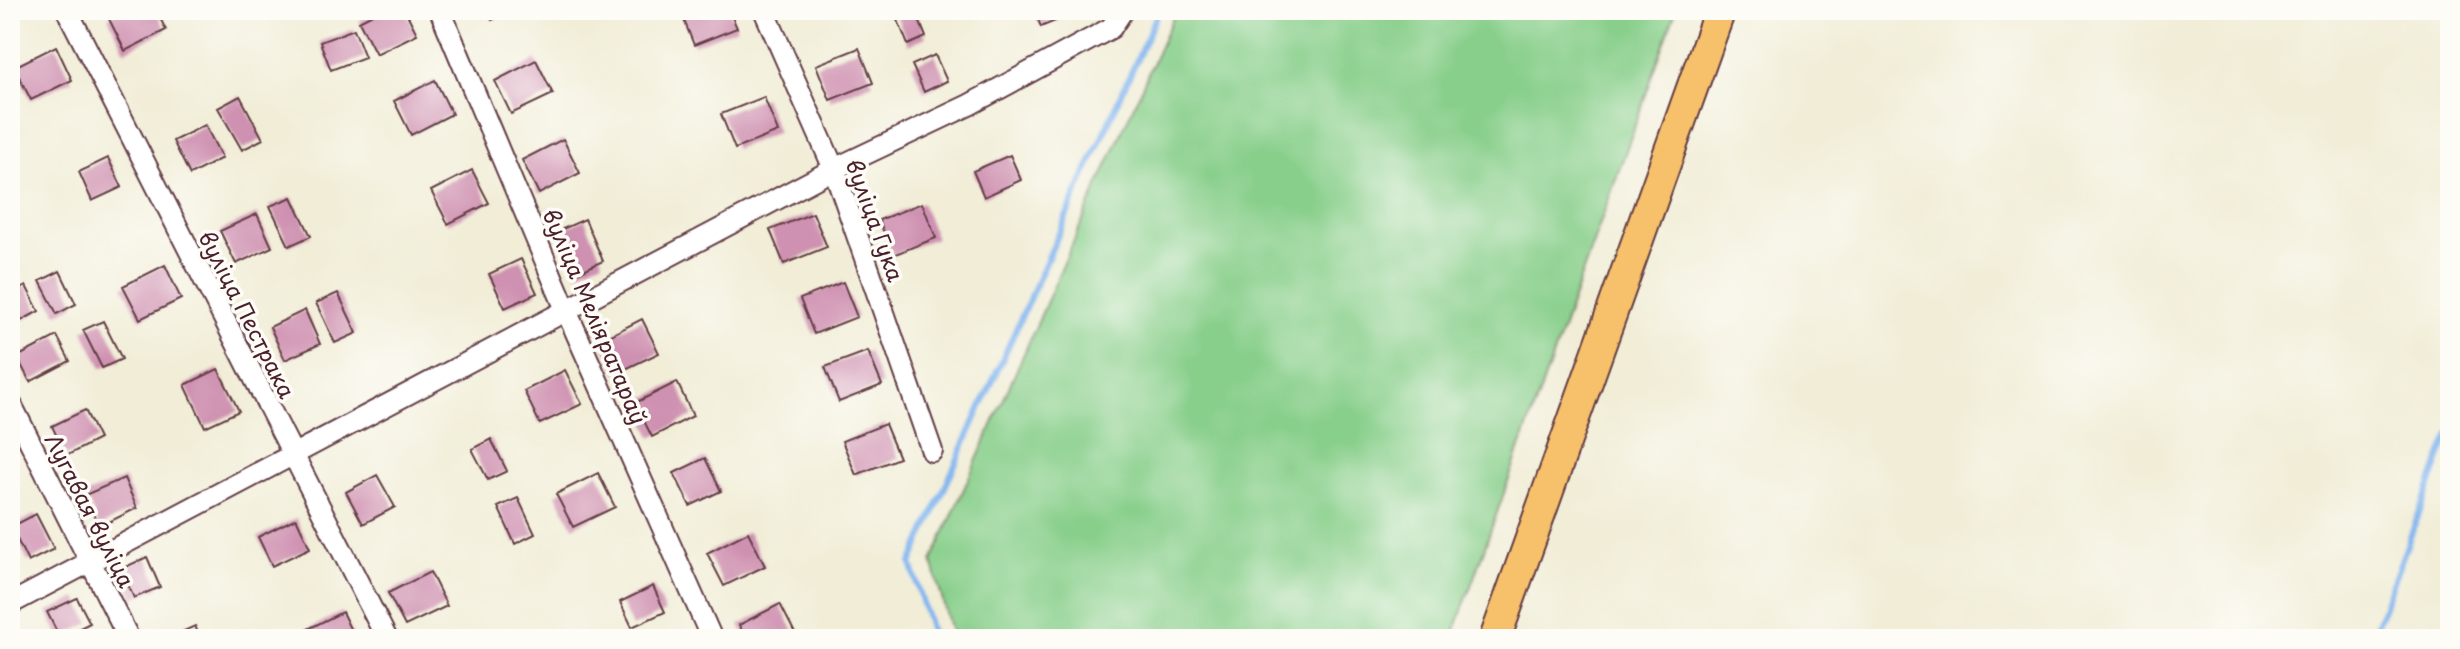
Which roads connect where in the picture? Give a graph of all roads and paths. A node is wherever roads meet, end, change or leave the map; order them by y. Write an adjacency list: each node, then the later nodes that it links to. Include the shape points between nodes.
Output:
1 (67, 10): 11 (street, вуліца Пестрака)
2 (440, 10): 8 (street, вуліца Меліяратараў)
3 (764, 10): 7 (street, вуліца Гука)
4 (1123, 10): 6 (street)
5 (1720, 10): 17 (main road)
6 (1107, 19): 7 (street, via 969,105)
7 (834, 169): 8 (street); 10 (street, вуліца Гука)
8 (566, 310): 11 (street); 16 (street, вуліца Меліяратараў)
9 (10, 402): 12 (street, Лугавая вуліца)
10 (932, 451)
11 (293, 455): 12 (street); 15 (street, вуліца Пестрака)
12 (91, 560): 13 (street); 14 (street, Лугавая вуліца)
13 (10, 604)
14 (129, 639)
15 (387, 639)
16 (712, 639)
17 (1495, 639)

